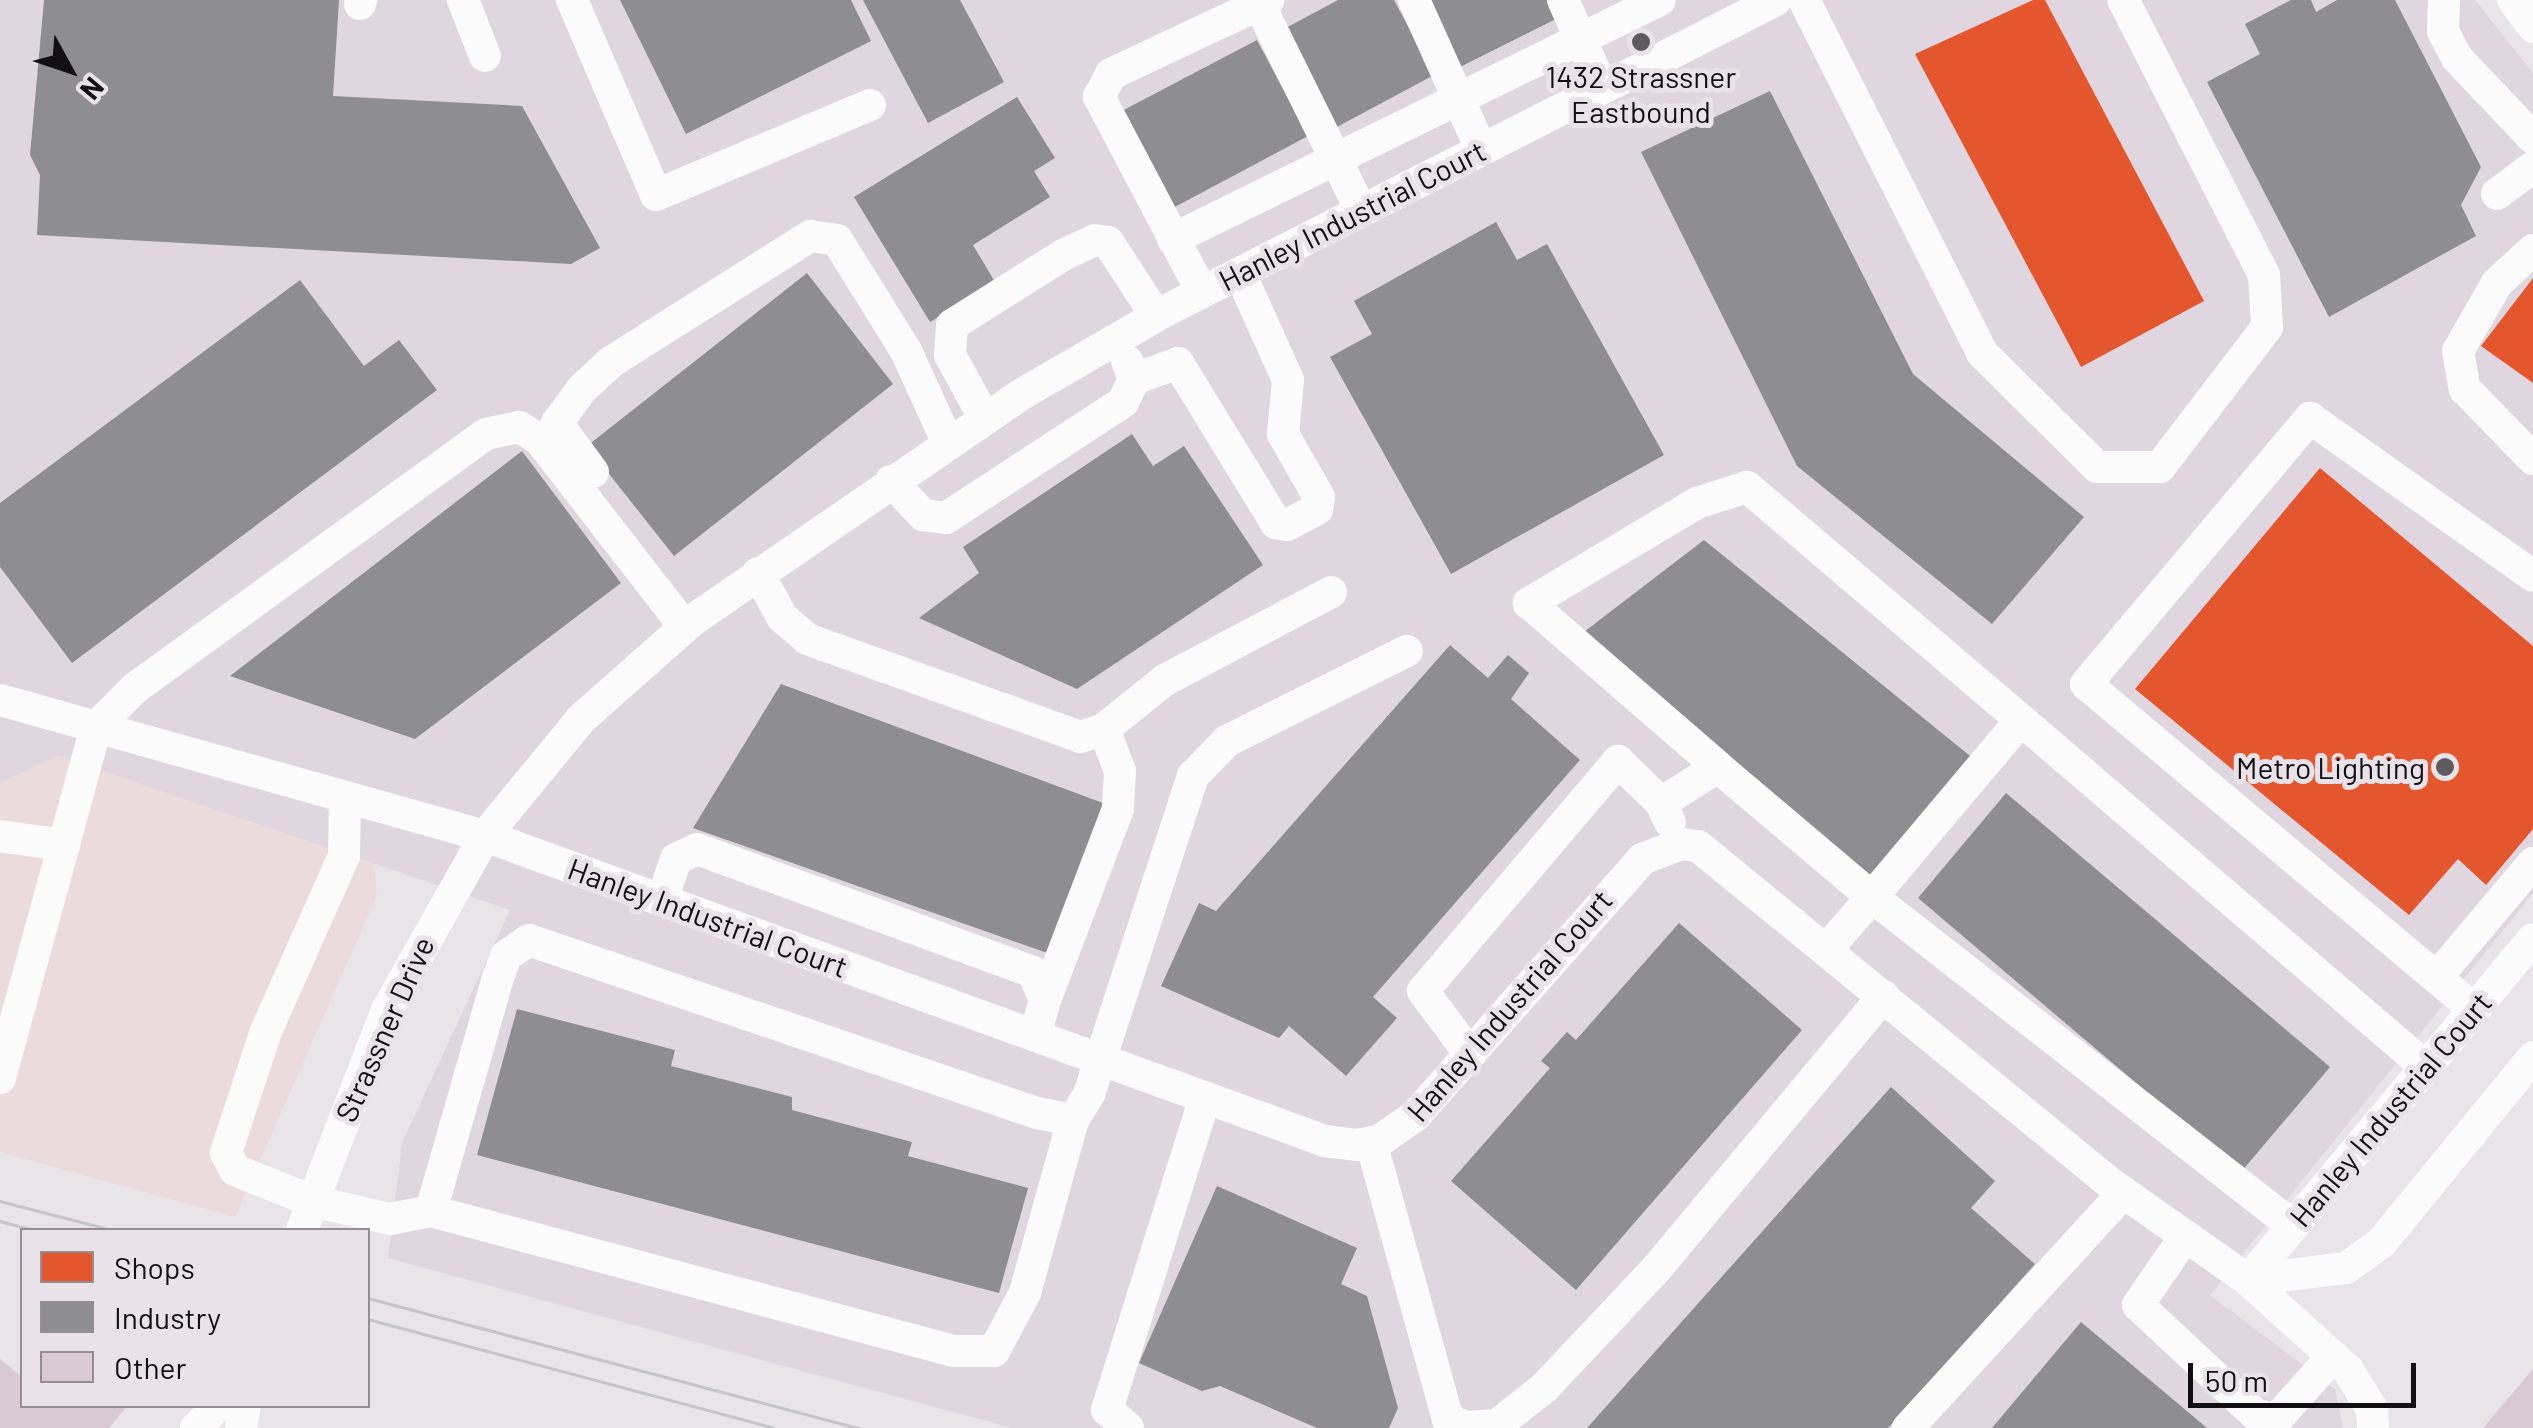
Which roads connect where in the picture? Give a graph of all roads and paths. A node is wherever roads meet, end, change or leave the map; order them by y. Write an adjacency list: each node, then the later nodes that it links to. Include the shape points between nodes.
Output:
1 (464, 0): 15 (street)
2 (572, 0): 18 (street, via 656,195)
3 (1414, 0): 17 (street)
4 (1563, 0): 14 (street)
5 (1660, 0): 14 (street)
6 (1776, 0): 11 (street, Hanley Industrial Court)
7 (1804, 0): 8 (street, via 1982,353 2096,467 2160,467 2267,327 2264,275)
8 (2122, 0)
9 (2513, 0): 13 (street)
10 (1264, 2): 21 (street); 25 (street, via 1111,74 1099,97)
11 (1727, 11): 16 (street, Hanley Industrial Court)
12 (2443, 16): 19 (street, via 2457,58)
13 (2533, 27)
14 (1581, 37): 16 (street); 17 (street)
15 (485, 56)
16 (1602, 88): 20 (street, Hanley Industrial Court)
17 (1461, 98): 20 (street); 21 (street)
18 (870, 105)
19 (2533, 138)
20 (1481, 149): 24 (street, Hanley Industrial Court)
21 (1334, 162): 24 (street); 25 (street)
22 (2533, 166): 23 (street)
23 (2498, 194)
24 (1362, 210): 27 (street, Hanley Industrial Court)
25 (1173, 240): 28 (street)
26 (2533, 250): 34 (street, via 2497,283 2458,351 2465,389)
27 (1240, 272): 28 (street, Hanley Industrial Court); 31 (street, via 1288,380 1283,434 1319,497 1317,509 1287,525 1276,523 1178,363)
28 (1202, 292): 29 (street, Hanley Industrial Court)
29 (1156, 316): 30 (street, Hanley Industrial Court); 32 (street, via 1108,242 1095,240 1063,255 952,325 950,355)
30 (1116, 339): 31 (street); 32 (street, Hanley Industrial Court)
31 (1128, 390): 35 (street, via 946,518 923,515)
32 (985, 419): 33 (street, Hanley Industrial Court)
33 (948, 442): 35 (street, Hanley Industrial Court); 39 (street, via 906,350 837,240 810,236 611,362 557,423)
34 (2533, 459)
35 (891, 481): 36 (street, Hanley Industrial Court)
36 (758, 573): 39 (street, Hanley Industrial Court); 44 (street, via 782,617 807,639 1080,737)
37 (2533, 576): 57 (street, via 2310,418 2086,684)
38 (1331, 592): 44 (street, via 1165,680)
39 (692, 622): 43 (street, via 539,439 520,426 500,428 135,688); 49 (street, Hanley Industrial Court, via 581,719)
40 (1407, 651): 64 (street, via 1227,741 1194,776)
41 (0, 700): 43 (street, Hanley Industrial Court)
42 (2021, 720): 45 (street, via 1747,487 1697,503 1528,603); 53 (street); 65 (street)
43 (96, 727): 46 (street, Hanley Industrial Court); 51 (street)
44 (1104, 729): 59 (street, via 1120,771 1118,810)
45 (1718, 767): 47 (street); 53 (street)
46 (345, 796): 49 (street, Hanley Industrial Court); 72 (street, via 344,856 266,1031 226,1153 236,1170)
47 (1661, 803): 50 (street); 62 (street, via 1618,761 1423,991)
48 (0, 836): 51 (street)
49 (485, 836): 54 (street, Hanley Industrial Court); 72 (street, Strassner Drive, via 387,1010)
50 (1680, 844): 56 (street, via 1719,858); 62 (street, Hanley Industrial Court, via 1642,859 1625,874)
51 (64, 845): 66 (street)
52 (2533, 862): 57 (street)
53 (1872, 897): 56 (street); 73 (street)
54 (662, 900): 59 (street, via 676,860 697,849 1033,972); 61 (street, Hanley Industrial Court)
55 (2533, 939): 60 (street, Hanley Industrial Court)
56 (1828, 948): 58 (street)
57 (2437, 977): 60 (street)
58 (1884, 996): 70 (street); 78 (street, via 1714,1203 1544,1388 1497,1425)
59 (1045, 1000): 61 (street)
60 (2474, 1009): 65 (street, Hanley Industrial Court)
61 (1034, 1036): 64 (street, Hanley Industrial Court)
62 (1470, 1053): 69 (street, Hanley Industrial Court, via 1415,1116)
63 (2533, 1057): 75 (street, via 2381,1243 2346,1268)
64 (1098, 1058): 67 (street, Hanley Industrial Court); 68 (street, via 1090,1094)
65 (2426, 1066): 73 (street, Hanley Industrial Court)
66 (0, 1078)
67 (1205, 1097): 69 (street, Hanley Industrial Court, via 1325,1141); 80 (street, via 1107,1410)
68 (1074, 1120): 71 (street, via 1025,1293 994,1351 954,1350); 71 (street, via 528,940 502,967)
69 (1371, 1142): 78 (street)
70 (2123, 1193): 74 (street); 81 (street)
71 (431, 1212): 72 (street, via 390,1219)
72 (307, 1216)
73 (2292, 1226): 75 (street, Hanley Industrial Court)
74 (2184, 1238): 75 (street); 76 (street, via 2138,1305 2254,1414 2276,1420)
75 (2248, 1280): 76 (street)
76 (2333, 1356): 82 (street, via 2363,1390)
77 (215, 1408): 79 (street)
78 (1445, 1424)
79 (196, 1428)
80 (1128, 1428)
81 (1908, 1428)
82 (2373, 1428)

